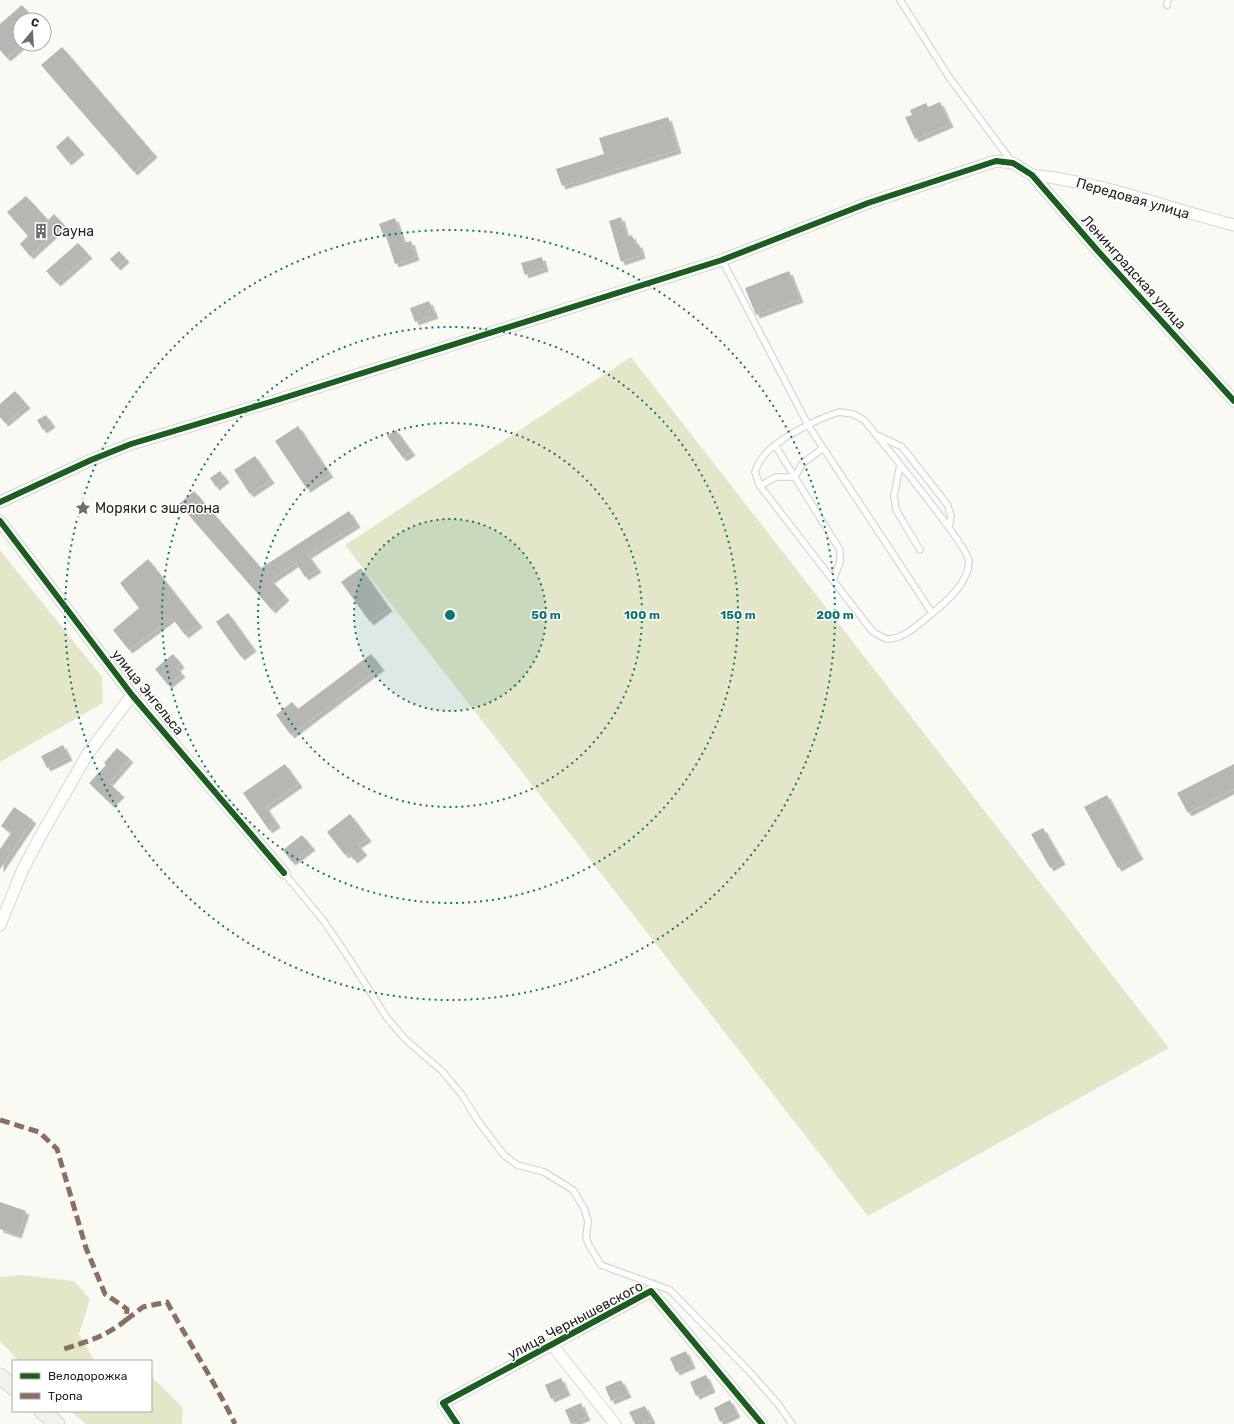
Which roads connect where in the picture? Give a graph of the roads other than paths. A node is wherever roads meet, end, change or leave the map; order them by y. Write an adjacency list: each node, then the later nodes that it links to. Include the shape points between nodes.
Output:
1 (900, 0): 2 (lane, via 949,77)
2 (1013, 163): 3 (street, Ленинградская улица); 5 (street, via 996,161 868,203)
3 (1032, 175): 4 (street, Передовая улица, via 1055,177 1104,188); 6 (street, Ленинградская улица)
4 (1234, 225)
5 (722, 260): 7 (lane); 14 (street, via 131,444)
6 (1234, 401)
7 (808, 426): 8 (lane, via 839,412 852,414 864,420); 9 (lane); 10 (lane)
8 (876, 435): 11 (lane); 16 (lane, via 902,447 947,504 952,516)
9 (775, 445): 12 (lane); 13 (lane, via 761,458 755,472)
10 (823, 448): 12 (lane, via 802,464); 19 (lane)
11 (900, 465): 16 (lane); 17 (lane, via 894,496 896,510)
12 (795, 477): 13 (lane, via 776,477); 18 (lane, via 840,550 840,562)
13 (760, 486): 18 (lane)
14 (0, 502)
15 (0, 521): 20 (street, улица Энгельса)
16 (949, 528): 19 (lane, via 969,560 960,586)
17 (920, 550)
18 (833, 580): 19 (lane, via 873,632 886,639 902,636)
19 (932, 613)
20 (132, 695): 21 (street, улица Энгельса); 22 (street, via 87,755 45,828 23,869)
21 (284, 873): 31 (lane, via 323,920 387,1018 406,1040 442,1071 504,1155 517,1165 544,1172 573,1190 584,1208 588,1221 586,1237 601,1265 670,1290 748,1370)
22 (0, 925)
23 (556, 1350): 29 (street)
24 (0, 1376): 25 (main road)
25 (12, 1386)
26 (43, 1412): 27 (main road)
27 (57, 1424)
28 (457, 1424): 30 (street, улица Чернышевского, via 443,1403 651,1291)
29 (615, 1424)
30 (762, 1424)
31 (792, 1424)

